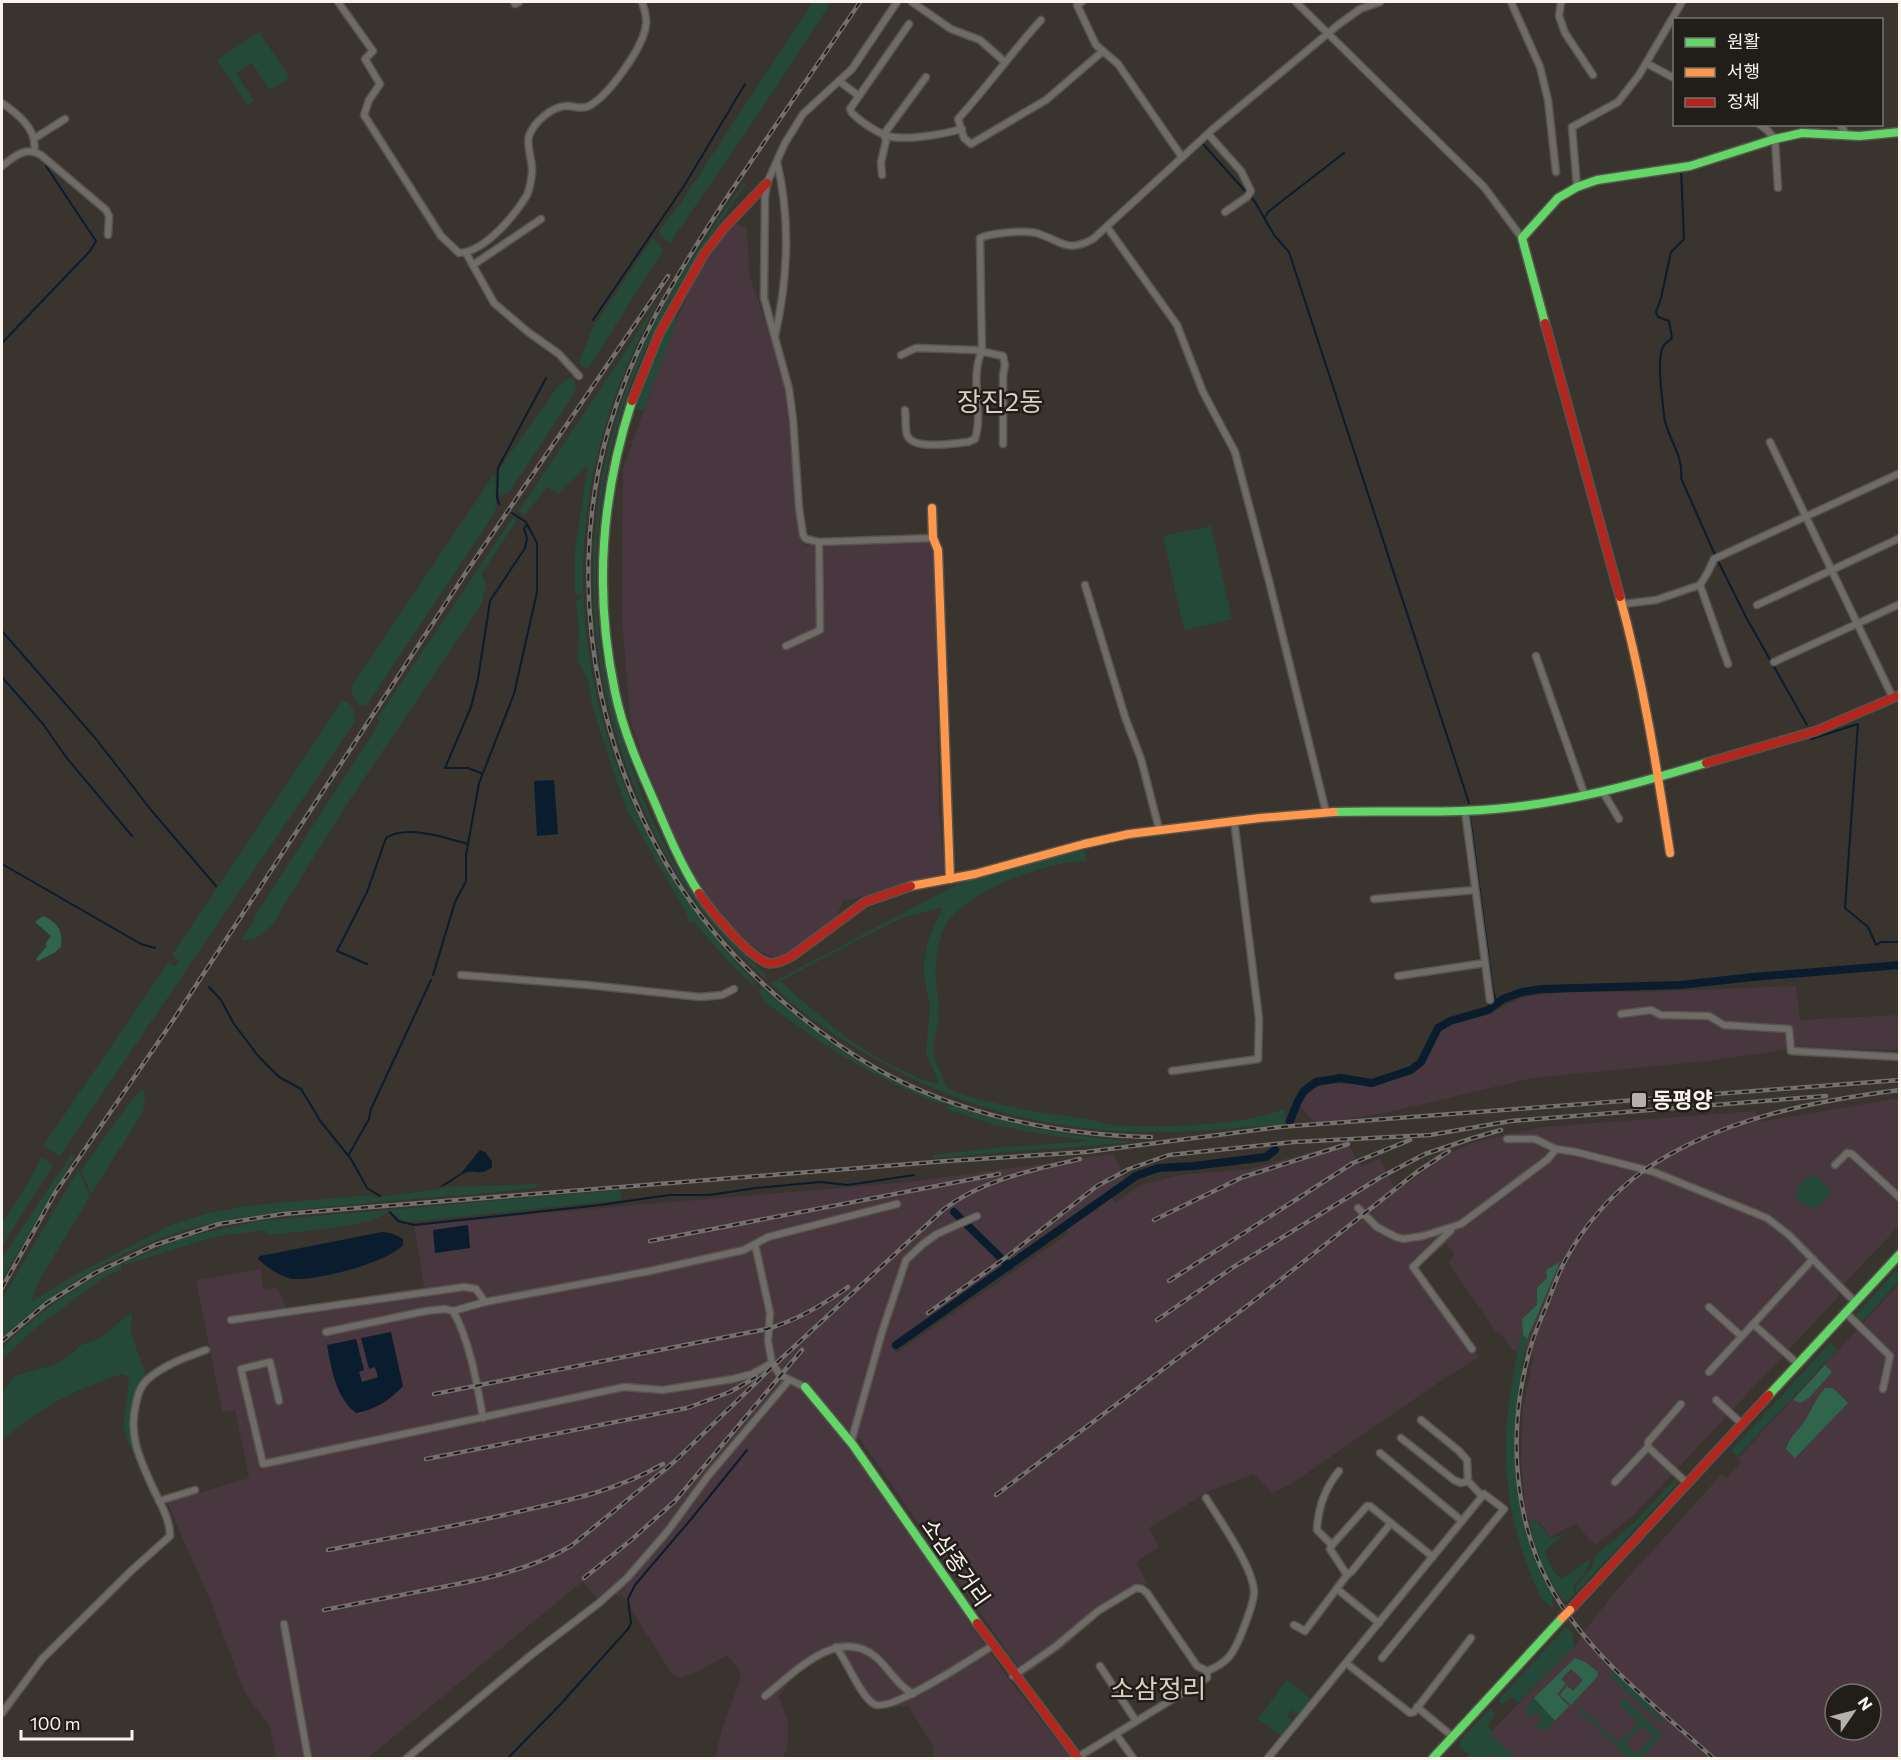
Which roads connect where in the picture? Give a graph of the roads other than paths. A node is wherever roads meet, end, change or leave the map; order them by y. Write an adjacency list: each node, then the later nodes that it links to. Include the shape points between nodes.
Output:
1 (338, 2): 52 (street, via 373,51 365,59 380,84 364,115 441,236 459,253)
2 (514, 2): 3 (street)
3 (519, 2)
4 (642, 2): 52 (street, via 646,24 618,79 588,106 566,106 541,118 529,137 532,170 528,193 489,240)
5 (897, 2): 24 (street, via 852,69)
6 (912, 2): 19 (street, via 951,29 980,40)
7 (1082, 2): 18 (street, via 1077,5 1096,45)
8 (1296, 2): 17 (street)
9 (1380, 2): 17 (street, via 1360,9)
10 (1511, 2): 42 (street, via 1540,67)
11 (1561, 2): 21 (street, via 1559,16 1565,33)
12 (1682, 2): 13 (street)
13 (1674, 18)
14 (1041, 20): 19 (street)
15 (1673, 21): 20 (street)
16 (909, 24): 25 (street)
17 (1328, 34): 34 (street); 51 (street, via 1484,187)
18 (1103, 51): 31 (street, via 1046,100 979,141 971,144); 39 (street, via 1118,64)
19 (1005, 62): 31 (street, via 958,120)
20 (1646, 63): 23 (street); 45 (street, via 1618,102 1572,127)
21 (1593, 75)
22 (926, 77): 33 (street)
23 (1673, 77)
24 (839, 81): 25 (street); 40 (street, via 803,114)
25 (859, 96): 33 (street, via 850,109 852,113)
26 (2, 103): 36 (street)
27 (65, 119): 36 (street)
28 (1762, 126): 37 (street)
29 (1841, 126): 35 (street)
30 (1807, 128): 35 (street); 37 (street)
31 (962, 129): 33 (street, via 944,134)
32 (1899, 132): 35 (street)
33 (884, 134): 43 (street)
34 (1208, 134): 39 (street); 47 (street, via 1248,182 1248,195)
35 (1846, 134)
36 (35, 138): 38 (street)
37 (1775, 138): 45 (street, via 1690,166 1597,180); 46 (street)
38 (34, 151): 41 (street, via 22,151); 50 (street, via 106,210)
39 (1182, 157): 49 (street)
40 (777, 162): 44 (street); 54 (street, via 784,192 787,266)
41 (2, 166)
42 (1556, 172)
43 (882, 175)
44 (767, 183): 54 (street, via 764,298); 88 (street, via 712,242 683,289 655,340 625,416 608,484 602,564 605,628 615,691 635,755 687,874 724,928 761,959 779,963 874,898)
45 (1577, 187): 51 (street, via 1558,198)
46 (1778, 188)
47 (1226, 212)
48 (541, 219): 53 (street)
49 (1107, 227): 55 (street, via 1081,245 1071,247 1034,232 980,238); 83 (street, via 1177,325 1203,392 1235,452)
50 (108, 235)
51 (1522, 238): 70 (street)
52 (466, 253): 53 (street)
53 (473, 265): 57 (street, via 494,303 559,354)
54 (775, 336): 66 (street, via 789,389 803,535)
55 (982, 351): 56 (street, via 916,348); 58 (street, via 978,359 979,427 975,439 919,444 907,435); 60 (street, via 1003,356)
56 (901, 355)
57 (579, 376)
58 (905, 410)
59 (1770, 442): 63 (street)
60 (1003, 444)
61 (1899, 473): 63 (street)
62 (932, 508): 64 (street)
63 (1806, 516): 67 (street); 69 (street, via 1713,559)
64 (933, 538): 66 (street); 88 (street, via 938,550)
65 (1899, 538): 67 (street)
66 (819, 542): 74 (street, via 820,630)
67 (1832, 570): 72 (street); 73 (street)
68 (1085, 585): 86 (street, via 1141,759)
69 (1700, 585): 70 (street, via 1656,600); 77 (street)
70 (1623, 604): 79 (street)
71 (1899, 604): 73 (street)
72 (1757, 605)
73 (1857, 624): 76 (street); 78 (street)
74 (786, 646)
75 (1536, 656): 81 (street)
76 (1774, 662)
77 (1728, 664)
78 (1896, 697): 79 (street, via 1806,734)
79 (1658, 777): 80 (street); 87 (street)
80 (1603, 792): 81 (street); 84 (street)
81 (1584, 796): 82 (street)
82 (1465, 811): 83 (street); 89 (street)
83 (1326, 812): 85 (street)
84 (1619, 819)
85 (1233, 820): 86 (street); 98 (street, via 1258,1019 1258,1059)
86 (1159, 830): 88 (street, via 1085,843)
87 (1670, 853)
88 (950, 879)
89 (1475, 890): 90 (street); 91 (street)
90 (1374, 899)
91 (1485, 963): 93 (street); 95 (street)
92 (460, 975): 94 (street, via 700,997 722,995)
93 (1398, 976)
94 (734, 989)
95 (1490, 1000)
96 (1621, 1014): 97 (street, via 1651,1010 1661,1015 1709,1016 1724,1025 1789,1029 1791,1051)
97 (1899, 1057)
98 (1172, 1071)
99 (1507, 1139): 100 (street, via 1535,1139)
100 (1556, 1149): 106 (street, via 1539,1166); 109 (street, via 1654,1172 1767,1218)
101 (1835, 1165): 102 (street, via 1847,1153 1852,1154)
102 (1899, 1198)
103 (897, 1204): 107 (street, via 768,1237)
104 (1358, 1208): 106 (street, via 1377,1227 1402,1239)
105 (977, 1216): 134 (street, via 937,1234 906,1260)
106 (1454, 1227): 119 (street, via 1413,1267)
107 (755, 1244): 110 (street, via 744,1250 660,1269); 121 (street, via 770,1313 768,1341)
108 (1898, 1257): 111 (street)
109 (1813, 1259): 111 (street); 116 (street)
110 (485, 1302): 113 (street); 115 (street, via 476,1289 464,1287)
111 (1855, 1302): 114 (street)
112 (1709, 1307): 118 (street)
113 (453, 1311): 117 (street, via 426,1311); 130 (street, via 464,1338)
114 (1845, 1312): 122 (street); 126 (street, via 1890,1356)
115 (231, 1320)
116 (1753, 1324): 118 (street); 122 (street)
117 (326, 1332)
118 (1741, 1336): 123 (street)
119 (1472, 1349)
120 (206, 1350): 144 (street, via 170,1365 146,1380 140,1389 133,1413 133,1436)
121 (772, 1363): 124 (street); 130 (street, via 734,1379 663,1390 624,1387)
122 (1798, 1364): 132 (street)
123 (1709, 1372)
124 (789, 1380): 125 (street); 170 (street, via 627,1578)
125 (805, 1387): 134 (street, 소삼종거리)
126 (1883, 1389)
127 (1716, 1400): 132 (street)
128 (279, 1401): 130 (street, via 270,1362 241,1369 263,1464)
129 (1681, 1404): 135 (street, via 1648,1442)
130 (483, 1418)
131 (1421, 1420): 138 (street, via 1467,1460)
132 (1742, 1424): 140 (street)
133 (1401, 1438): 138 (street, via 1454,1480)
134 (851, 1442): 155 (street, 소삼종거리)
135 (1648, 1447): 139 (street); 140 (street)
136 (1380, 1453): 145 (street)
137 (1339, 1471): 147 (street, via 1327,1485 1318,1517 1318,1532)
138 (1468, 1481): 142 (street)
139 (1615, 1482)
140 (1687, 1484): 168 (street, bridge)
141 (195, 1490): 144 (street)
142 (1482, 1496): 145 (street); 157 (street, via 1485,1494 1504,1509)
143 (1206, 1498): 160 (street, via 1250,1573 1254,1589 1253,1603 1229,1660)
144 (159, 1501): 165 (street, via 170,1536 42,1659)
145 (1462, 1521): 148 (street)
146 (1391, 1523): 147 (street, via 1367,1506); 148 (street); 149 (street)
147 (1332, 1545): 149 (street, via 1332,1555)
148 (1433, 1557): 151 (street)
149 (1347, 1575): 150 (street)
150 (1337, 1589): 151 (street); 153 (street, via 1305,1631)
151 (1379, 1623): 158 (street)
152 (284, 1624): 169 (street)
153 (1294, 1625)
154 (1471, 1638): 164 (street)
155 (992, 1646): 161 (street, 소삼종거리); 162 (street)
156 (836, 1647): 162 (street, via 864,1648); 162 (street, via 875,1706); 163 (street)
157 (1382, 1658)
158 (1346, 1663): 164 (street, via 1410,1713); 173 (street)
159 (1100, 1666): 166 (street)
160 (1207, 1671): 161 (street, via 1197,1666 1147,1593 1136,1588 1098,1611); 166 (street, via 1207,1678)
161 (1013, 1676): 171 (street, 소삼종거리)
162 (913, 1694)
163 (765, 1696)
164 (1418, 1707): 168 (street)
165 (2, 1713)
166 (1136, 1721): 167 (street)
167 (1116, 1734): 171 (street); 172 (street)
168 (1453, 1737): 174 (street)
169 (308, 1758)
170 (407, 1758)
171 (1078, 1758)
172 (1133, 1758)
173 (1268, 1758)
174 (1433, 1758)

